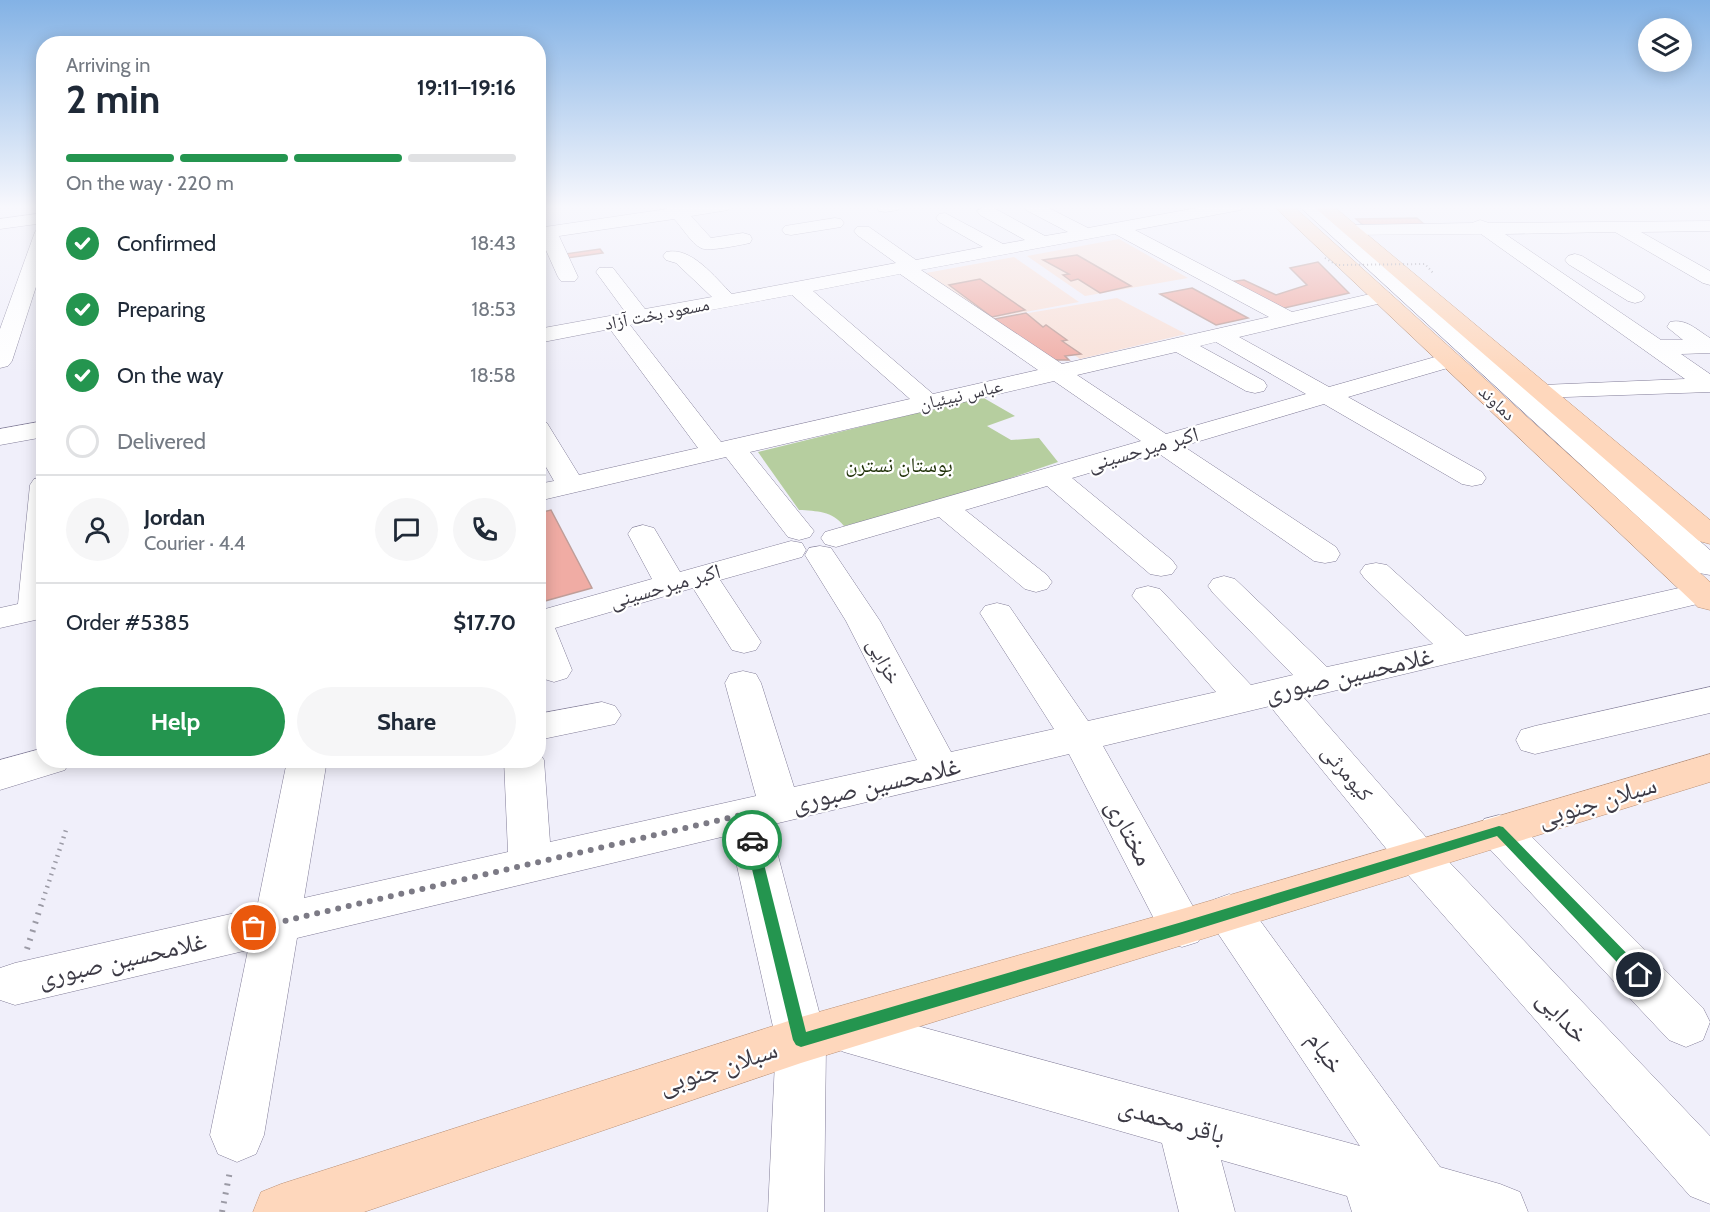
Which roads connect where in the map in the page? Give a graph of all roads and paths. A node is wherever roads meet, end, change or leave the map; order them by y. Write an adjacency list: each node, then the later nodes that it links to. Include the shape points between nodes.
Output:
1 (31, 263): 29 (street)
2 (561, 263): 20 (street)
3 (687, 263): 27 (street)
4 (901, 263): 16 (street)
5 (932, 263): 16 (street, مسعود بخت آزاد)
6 (1183, 263): 31 (street)
7 (1333, 263): 18 (path, bridge, via 1425,264)
8 (1345, 263): 25 (main road, دماوند)
9 (1367, 263): 65 (street)
10 (1381, 263): 59 (street)
11 (1389, 263): 43 (main road, دماوند)
12 (1534, 263): 21 (street)
13 (1579, 263): 19 (street)
14 (1681, 263): 23 (street)
15 (835, 264): 22 (street)
16 (908, 267): 22 (street, مسعود بخت آزاد); 40 (street)
17 (606, 272): 30 (street)
18 (1434, 274)
19 (1600, 276): 21 (street); 26 (street)
20 (568, 277)
21 (1555, 277): 37 (street)
22 (853, 278): 24 (street, مسعود بخت آزاد)
23 (1710, 279)
24 (804, 281): 27 (street, مسعود بخت آزاد); 45 (street)
25 (1383, 297): 31 (street, عباس نبیئیان); 38 (main road, دماوند)
26 (1635, 297)
27 (728, 301): 30 (street, مسعود بخت آزاد)
28 (36, 310): 29 (street)
29 (8, 315): 39 (street)
30 (640, 317): 32 (street, مسعود بخت آزاد)
31 (1289, 319): 35 (street, عباس نبیئیان)
32 (616, 322): 34 (street, مسعود بخت آزاد); 50 (street, خزایی)
33 (1678, 327): 37 (street, via 1708,346)
34 (546, 335)
35 (1219, 335): 36 (street, عباس نبیئیان); 44 (street)
36 (1179, 344): 40 (street, عباس نبیئیان); 42 (street)
37 (1656, 347): 41 (street)
38 (1450, 360): 44 (street, اکبر میرحسینی); 65 (main road, دماوند)
39 (0, 361)
40 (1059, 373): 45 (street, عباس نبیئیان); 49 (street)
41 (1710, 385): 43 (street)
42 (1255, 386)
43 (1542, 392): 57 (main road, دماوند)
44 (1328, 395): 49 (street, اکبر میرحسینی); 52 (street)
45 (928, 402): 50 (street, عباس نبیئیان)
46 (36, 430): 47 (street)
47 (0, 437)
48 (546, 443): 53 (street)
49 (1162, 443): 51 (street, اکبر میرحسینی); 60 (street)
50 (724, 450): 53 (street, عباس نبیئیان); 58 (street, خزایی)
51 (1052, 476): 55 (street, اکبر میرحسینی); 76 (street, کیومرثی)
52 (1472, 478)
53 (571, 485): 54 (street, عباس نبیئیان)
54 (546, 491)
55 (944, 507): 58 (street, اکبر میرحسینی); 63 (street)
56 (643, 534): 62 (street)
57 (1710, 535)
58 (812, 543): 62 (street, اکبر میرحسینی); 85 (street, خزایی, via 863,621)
59 (1710, 549)
60 (1325, 554)
61 (1376, 572): 72 (street)
62 (686, 580): 69 (street, اکبر میرحسینی); 70 (street)
63 (1036, 582)
64 (1224, 586): 74 (street)
65 (1707, 586): 72 (street, غلامحسین صبوری)
66 (36, 610): 68 (street)
67 (997, 613): 80 (street, مختاری)
68 (0, 618)
69 (546, 620)
70 (744, 642)
71 (546, 648): 73 (street)
72 (1459, 649): 74 (street, غلامحسین صبوری)
73 (554, 670)
74 (1320, 681): 76 (street, غلامحسین صبوری)
75 (743, 682): 88 (street)
76 (1261, 695): 80 (street, غلامحسین صبوری); 91 (street, کیومرثی)
77 (1710, 700): 81 (street)
78 (602, 715): 79 (street)
79 (546, 726)
80 (1079, 737): 85 (street, غلامحسین صبوری); 95 (street, مختاری)
81 (1535, 740)
82 (36, 764): 87 (street)
83 (306, 768): 94 (street)
84 (524, 768): 92 (street)
85 (941, 769): 88 (street, غلامحسین صبوری)
86 (1706, 770): 90 (main road, سبلان جنوبی)
87 (0, 775)
88 (762, 810): 92 (street, غلامحسین صبوری); 98 (street)
89 (66, 830): 96 (path)
90 (1499, 831): 91 (main road, سبلان جنوبی); 97 (street)
91 (1417, 856): 93 (main road, سبلان جنوبی); 101 (street, خدایی)
92 (530, 864): 94 (street, غلامحسین صبوری)
93 (1229, 913): 95 (main road, سبلان جنوبی); 102 (street, خیام)
94 (275, 924): 96 (street, غلامحسین صبوری); 100 (street)
95 (1182, 928): 98 (main road, سبلان جنوبی)
96 (15, 984)
97 (1686, 1024)
98 (823, 1034): 99 (street, باقر محمدی); 103 (main road, سبلان جنوبی); 104 (street)
99 (1184, 1124): 102 (street, باقر محمدی); 105 (street)
100 (237, 1135)
101 (1710, 1176)
102 (1390, 1193): 106 (street, باقر محمدی)
103 (281, 1212)
104 (796, 1212)
105 (1207, 1212)
106 (1500, 1212)

